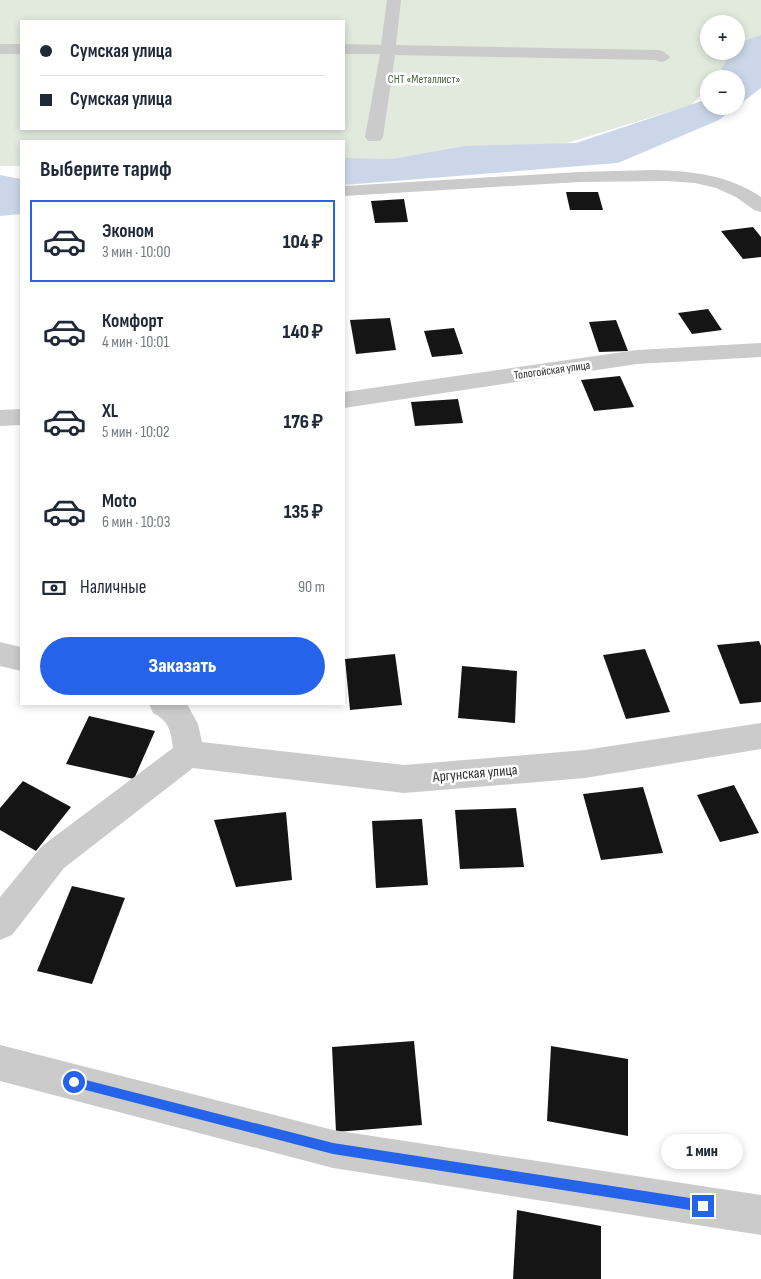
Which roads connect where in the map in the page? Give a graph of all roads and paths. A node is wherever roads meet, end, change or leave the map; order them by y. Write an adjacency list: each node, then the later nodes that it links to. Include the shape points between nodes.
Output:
1 (394, 0): 5 (street)
2 (0, 49): 3 (street)
3 (20, 49)
4 (345, 49): 5 (street)
5 (388, 49): 6 (street); 7 (street)
6 (662, 57)
7 (374, 136)
8 (345, 191): 9 (street, via 554,177 660,176 722,184)
9 (761, 206)
10 (761, 350): 11 (street, Тологойская улица, via 637,357)
11 (345, 400)
12 (20, 417): 13 (street)
13 (0, 418)
14 (0, 654): 15 (street)
15 (20, 659)
16 (164, 705): 18 (street, via 179,715 185,724)
17 (761, 736): 18 (street, Аргунская улица, via 585,764 404,780)
18 (188, 754): 19 (street, via 53,857)
19 (0, 923)
20 (0, 1063): 21 (street, via 333,1149)
21 (761, 1215)

